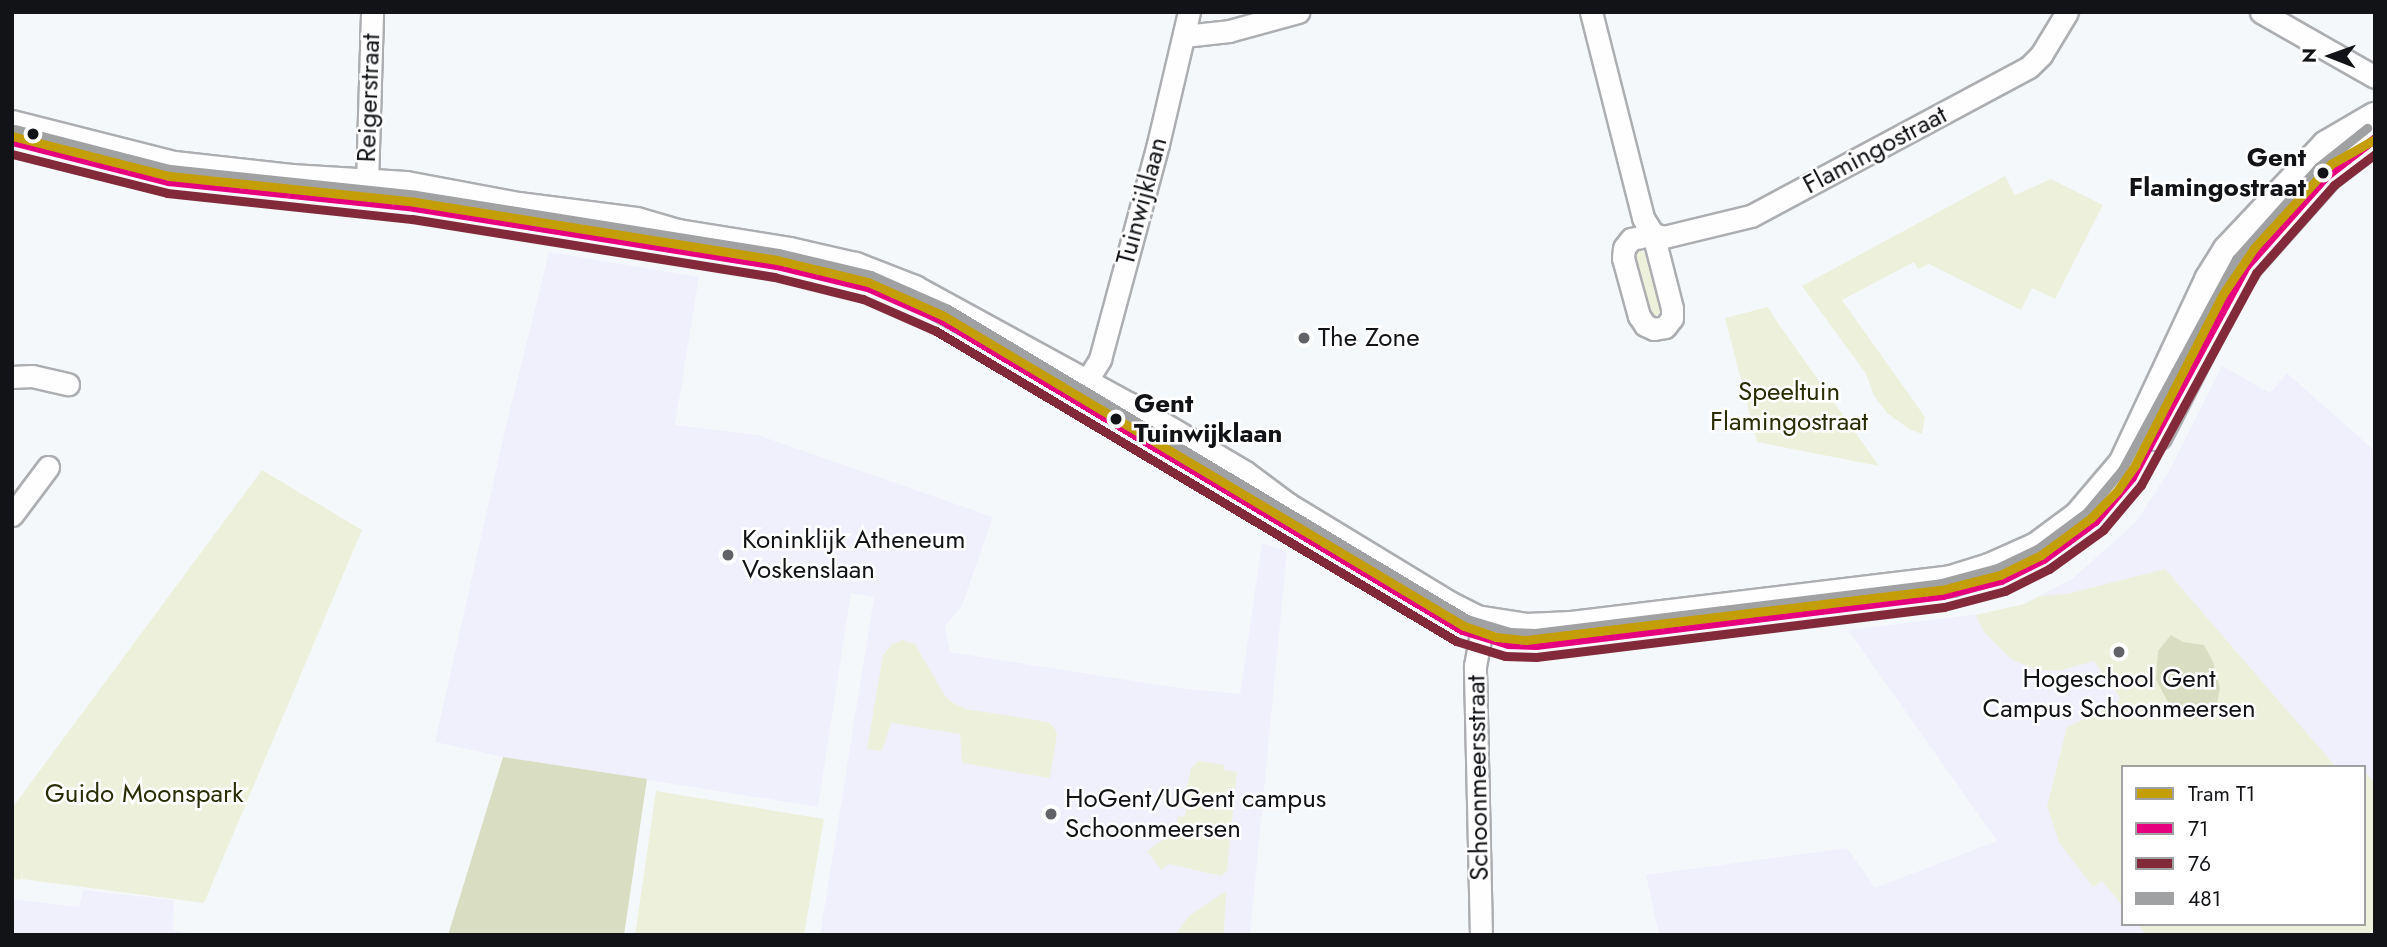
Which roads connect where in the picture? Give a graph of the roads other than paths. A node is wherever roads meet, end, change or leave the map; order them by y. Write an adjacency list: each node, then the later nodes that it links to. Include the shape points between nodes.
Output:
1 (372, 12): 13 (street, Reigerstraat)
2 (1189, 12): 7 (street, Tuinwijklaan)
3 (1298, 12): 7 (street, via 1229,31)
4 (1591, 12): 5 (street, Flamingostraat, via 1651,232 1664,237 1751,216 2029,67)
5 (2067, 12)
6 (2261, 12): 8 (street)
7 (1184, 36): 16 (street, Tuinwijklaan, via 1100,359)
8 (2375, 77)
9 (2375, 118): 19 (street, via 2327,146 2228,251 2123,464 2079,517 2037,548 1990,569 1929,584 1572,627)
10 (12, 126): 13 (street, via 174,167)
11 (2375, 138): 19 (street, via 2330,172 2246,266 2155,439 2119,495 2071,541 2033,565 1996,582 1942,595 1536,645)
12 (12, 141): 19 (street, via 168,181 414,207 776,265 867,287 942,320 1448,622)
13 (367, 183): 16 (street, via 601,217 855,268 914,291)
14 (12, 377): 15 (street)
15 (68, 384)
16 (1084, 385): 19 (street, via 1243,476 1286,508)
17 (48, 467): 18 (street)
18 (12, 515)
19 (1482, 630): 20 (street, Schoonmeersstraat, via 1475,666)
20 (1481, 935)

